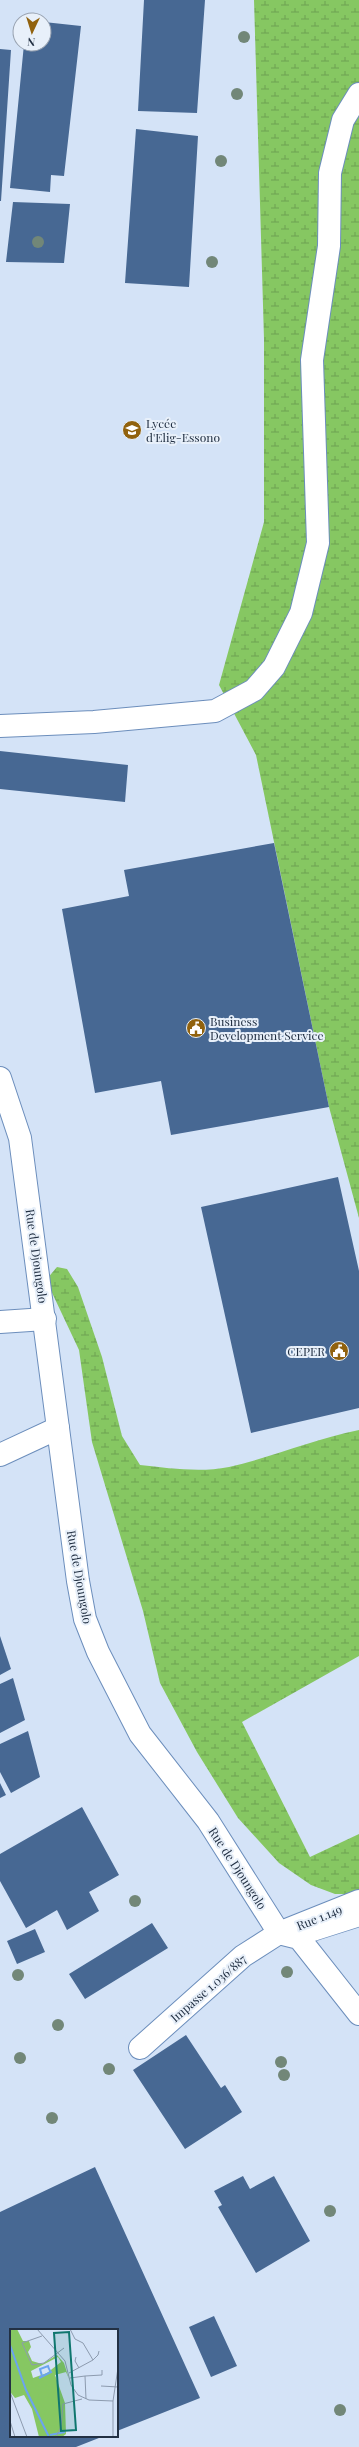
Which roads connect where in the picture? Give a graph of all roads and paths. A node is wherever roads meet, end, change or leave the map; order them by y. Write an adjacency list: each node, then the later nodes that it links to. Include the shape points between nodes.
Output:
1 (359, 94): 2 (street, via 343,120 330,173 329,246 312,360 318,542 301,613 274,667 254,690 215,711 94,722)
2 (0, 726)
3 (0, 1078): 4 (street, Rue de Djoungolo, via 20,1138)
4 (45, 1320): 5 (street); 6 (street, Rue de Djoungolo)
5 (0, 1322)
6 (58, 1428): 7 (street); 10 (street, Rue de Djoungolo, via 78,1581 85,1619 98,1652 140,1734 208,1822)
7 (0, 1455)
8 (359, 1901): 10 (street, Rue 1.149)
9 (359, 1919): 10 (lane)
10 (289, 1936): 11 (street, Rue de Djoungolo); 12 (street, Impasse 1.036/887, via 243,1956)
11 (359, 2014)
12 (140, 2048)

